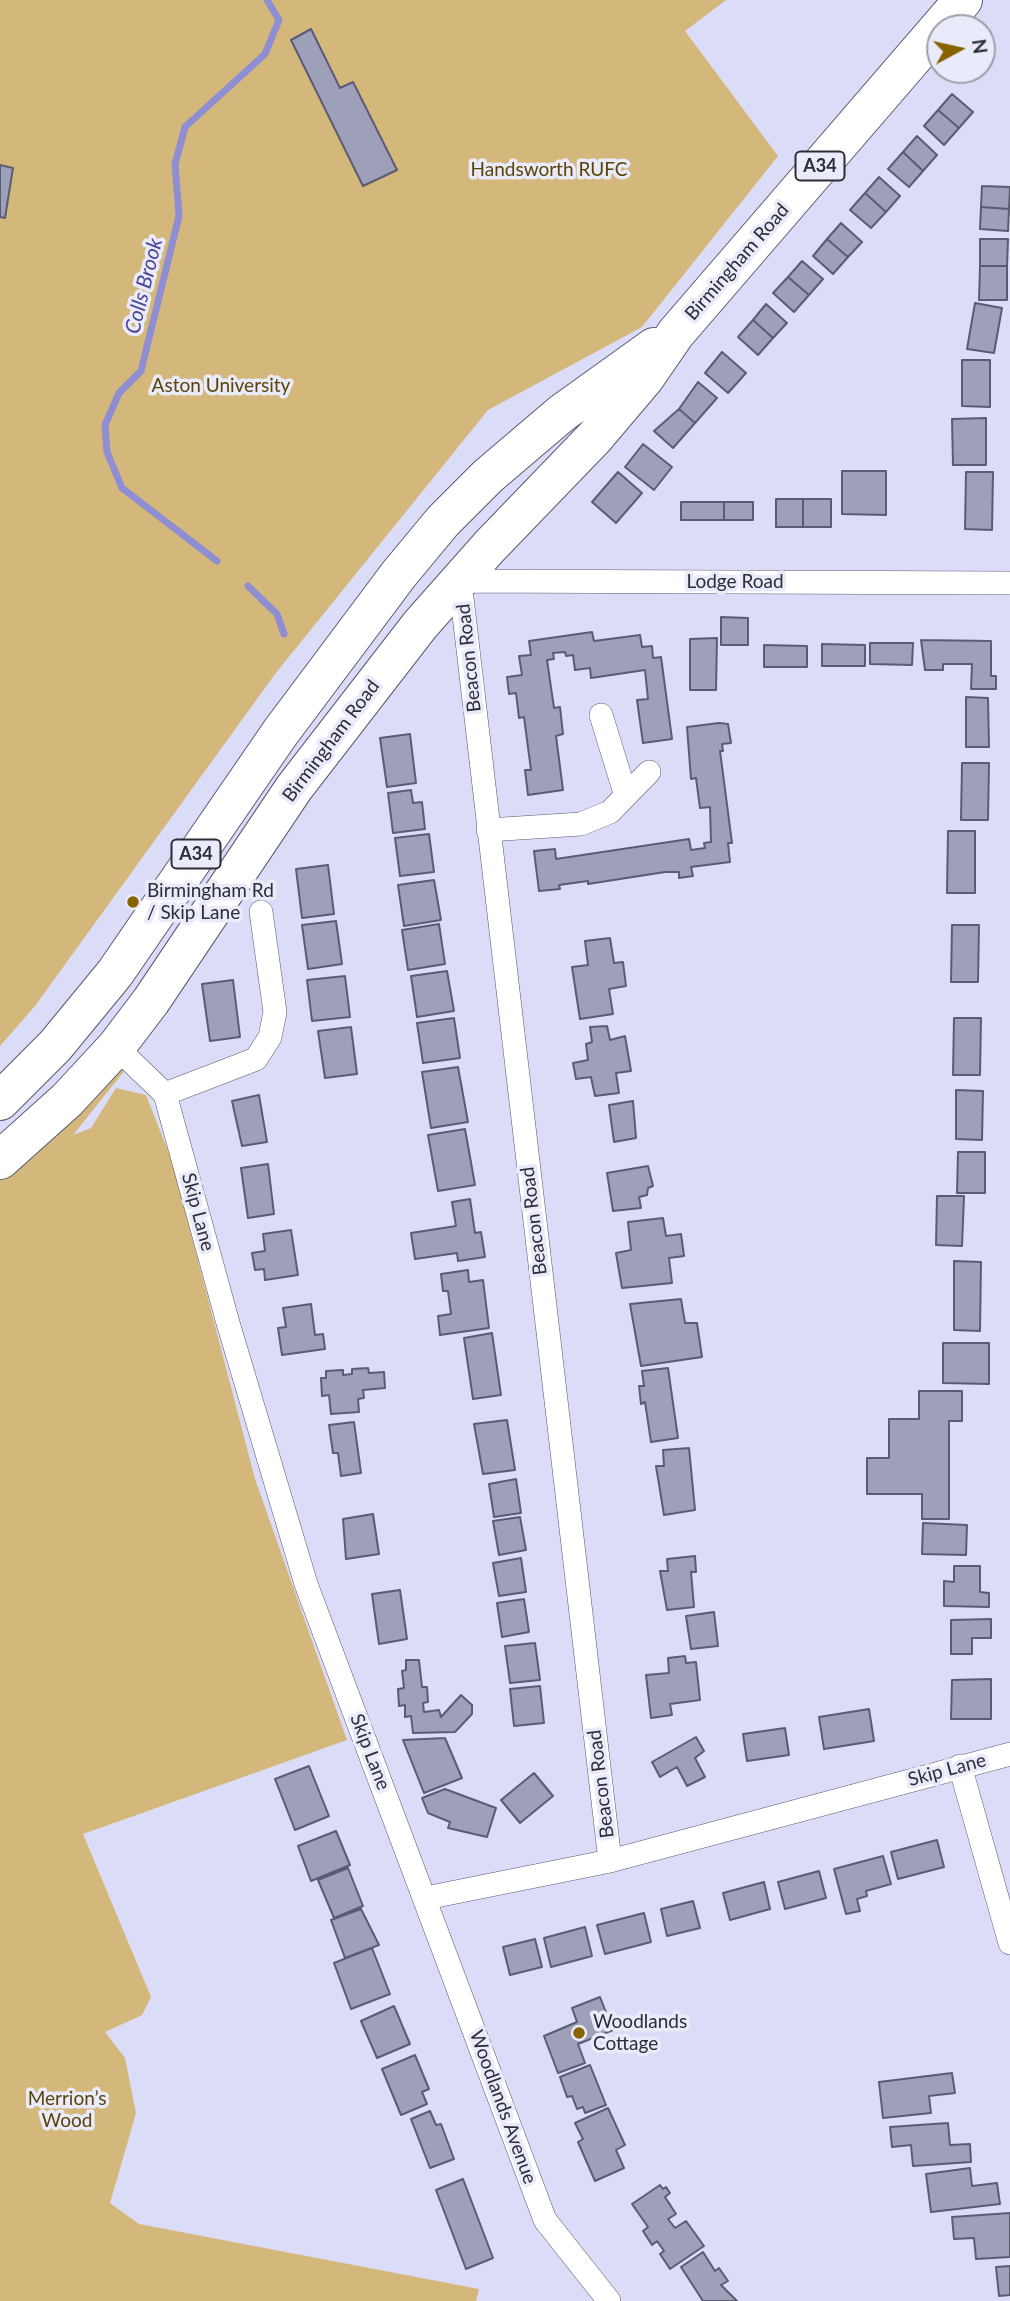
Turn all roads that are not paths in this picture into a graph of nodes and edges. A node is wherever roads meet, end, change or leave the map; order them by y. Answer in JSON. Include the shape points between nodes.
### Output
{"nodes":[{"id":1,"x":963,"y":0,"type":"edge"},
{"id":2,"x":676,"y":333,"type":"junction"},
{"id":3,"x":451,"y":514,"type":"junction"},
{"id":4,"x":495,"y":541,"type":"junction"},
{"id":5,"x":460,"y":581,"type":"junction"},
{"id":6,"x":1010,"y":583,"type":"edge"},
{"id":7,"x":381,"y":598,"type":"junction"},
{"id":8,"x":420,"y":625,"type":"junction"},
{"id":9,"x":602,"y":714,"type":"dead end"},
{"id":10,"x":649,"y":772,"type":"dead end"},
{"id":11,"x":625,"y":793,"type":"junction"},
{"id":12,"x":488,"y":830,"type":"junction"},
{"id":13,"x":261,"y":912,"type":"dead end"},
{"id":14,"x":116,"y":1046,"type":"junction"},
{"id":15,"x":165,"y":1094,"type":"junction"},
{"id":16,"x":0,"y":1101,"type":"edge"},
{"id":17,"x":0,"y":1160,"type":"edge"},
{"id":18,"x":1010,"y":1754,"type":"edge"},
{"id":19,"x":960,"y":1766,"type":"junction"},
{"id":20,"x":610,"y":1861,"type":"junction"},
{"id":21,"x":426,"y":1898,"type":"junction"},
{"id":22,"x":1010,"y":1942,"type":"edge"},
{"id":23,"x":609,"y":2301,"type":"edge"}],
"edges":[{"from":1,"to":2,"type":"highway","name":"Birmingham Road","number":"A34"},
{"from":2,"to":3,"type":"highway","name":"Birmingham Road","number":"A34","via":[[562,413]]},
{"from":2,"to":4,"type":"highway","name":"Birmingham Road","number":"A34","via":[[595,437]]},
{"from":3,"to":4,"type":"highway"},
{"from":3,"to":7,"type":"highway","name":"Birmingham Road","number":"A34"},
{"from":4,"to":5,"type":"highway","name":"Birmingham Road","number":"A34"},
{"from":5,"to":6,"type":"street","name":"Lodge Road"},
{"from":5,"to":8,"type":"highway","name":"Birmingham Road","number":"A34"},
{"from":5,"to":12,"type":"street","name":"Beacon Road"},
{"from":7,"to":8,"type":"highway"},
{"from":7,"to":16,"type":"highway","name":"Birmingham Road","number":"A34","via":[[280,733],[115,973],[55,1046]]},
{"from":8,"to":14,"type":"highway","name":"Birmingham Road","number":"A34","via":[[294,788]]},
{"from":9,"to":11,"type":"street"},
{"from":10,"to":11,"type":"street"},
{"from":11,"to":12,"type":"street","via":[[610,812],[581,824]]},
{"from":12,"to":20,"type":"street","name":"Beacon Road"},
{"from":13,"to":15,"type":"street","via":[[275,1012],[270,1037],[256,1059]]},
{"from":14,"to":15,"type":"street"},
{"from":14,"to":17,"type":"highway","name":"Birmingham Road","number":"A34","via":[[67,1100]]},
{"from":15,"to":21,"type":"street","name":"Skip Lane","via":[[306,1584]]},
{"from":18,"to":19,"type":"street","name":"Skip Lane"},
{"from":19,"to":20,"type":"street","name":"Skip Lane"},
{"from":19,"to":22,"type":"street"},
{"from":20,"to":21,"type":"street","name":"Skip Lane"},
{"from":21,"to":23,"type":"street","name":"Woodlands Avenue","via":[[545,2220]]}]}
